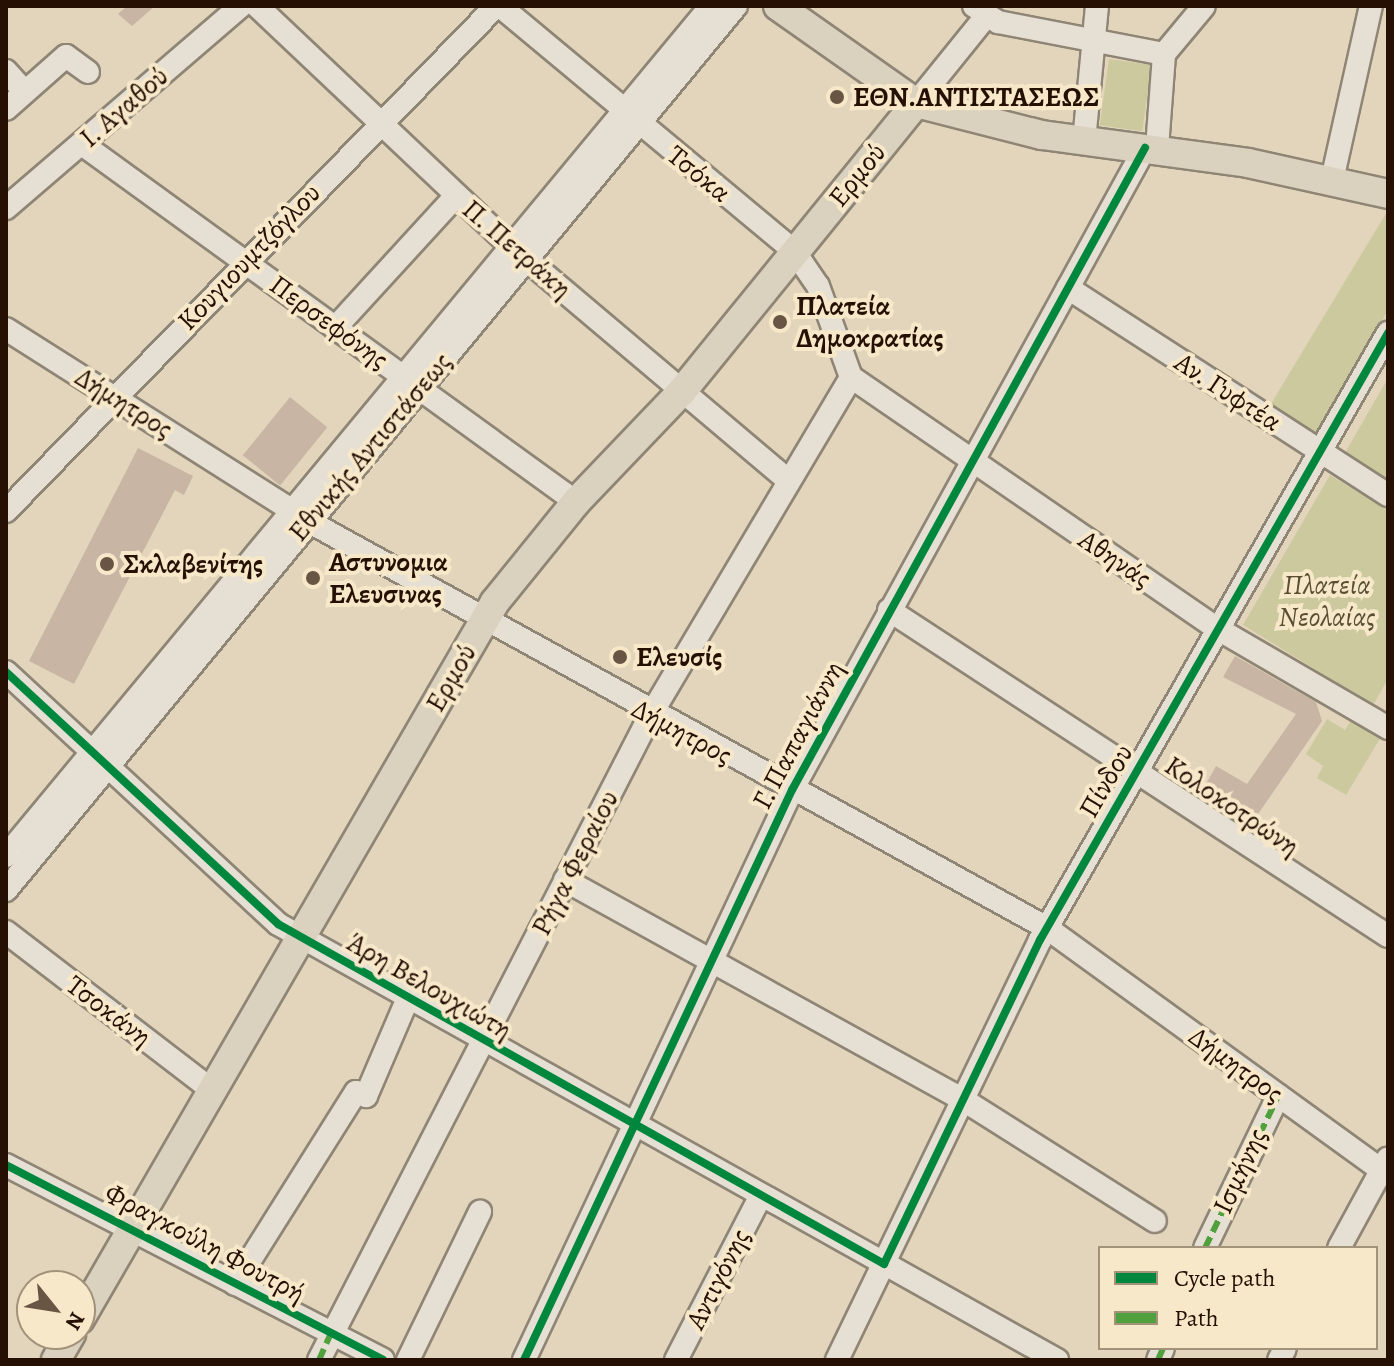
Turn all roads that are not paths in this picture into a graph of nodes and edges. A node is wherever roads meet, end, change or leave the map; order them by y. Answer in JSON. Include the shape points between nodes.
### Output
{"nodes":[{"id":1,"x":241,"y":6,"type":"edge"},
{"id":2,"x":257,"y":6,"type":"edge"},
{"id":3,"x":498,"y":6,"type":"edge"},
{"id":4,"x":711,"y":6,"type":"edge"},
{"id":5,"x":736,"y":6,"type":"edge"},
{"id":6,"x":778,"y":6,"type":"edge"},
{"id":7,"x":1097,"y":6,"type":"edge"},
{"id":8,"x":1204,"y":6,"type":"edge"},
{"id":9,"x":1371,"y":6,"type":"edge"},
{"id":10,"x":980,"y":10,"type":"edge"},
{"id":11,"x":1096,"y":42,"type":"junction"},
{"id":12,"x":1164,"y":54,"type":"junction"},
{"id":13,"x":6,"y":71,"type":"edge"},
{"id":14,"x":88,"y":72,"type":"dead end"},
{"id":15,"x":25,"y":92,"type":"junction"},
{"id":16,"x":916,"y":103,"type":"junction"},
{"id":17,"x":6,"y":109,"type":"edge"},
{"id":18,"x":630,"y":116,"type":"junction"},
{"id":19,"x":380,"y":123,"type":"junction"},
{"id":20,"x":1084,"y":141,"type":"junction"},
{"id":21,"x":82,"y":144,"type":"junction"},
{"id":22,"x":1151,"y":148,"type":"junction"},
{"id":23,"x":1332,"y":180,"type":"junction"},
{"id":24,"x":1388,"y":194,"type":"edge"},
{"id":25,"x":457,"y":195,"type":"junction"},
{"id":26,"x":6,"y":208,"type":"edge"},
{"id":27,"x":794,"y":251,"type":"junction"},
{"id":28,"x":519,"y":253,"type":"junction"},
{"id":29,"x":245,"y":262,"type":"junction"},
{"id":30,"x":1068,"y":288,"type":"junction"},
{"id":31,"x":335,"y":328,"type":"junction"},
{"id":32,"x":6,"y":329,"type":"edge"},
{"id":33,"x":1388,"y":333,"type":"edge"},
{"id":34,"x":851,"y":377,"type":"junction"},
{"id":35,"x":412,"y":381,"type":"junction"},
{"id":36,"x":683,"y":390,"type":"junction"},
{"id":37,"x":113,"y":396,"type":"junction"},
{"id":38,"x":1321,"y":453,"type":"junction"},
{"id":39,"x":973,"y":463,"type":"junction"},
{"id":40,"x":787,"y":479,"type":"junction"},
{"id":41,"x":1388,"y":495,"type":"edge"},
{"id":42,"x":576,"y":502,"type":"junction"},
{"id":43,"x":6,"y":511,"type":"edge"},
{"id":44,"x":299,"y":515,"type":"junction"},
{"id":45,"x":889,"y":610,"type":"junction"},
{"id":46,"x":484,"y":621,"type":"junction"},
{"id":47,"x":1218,"y":629,"type":"junction"},
{"id":48,"x":6,"y":672,"type":"edge"},
{"id":49,"x":650,"y":716,"type":"junction"},
{"id":50,"x":1388,"y":728,"type":"edge"},
{"id":51,"x":92,"y":751,"type":"junction"},
{"id":52,"x":110,"y":767,"type":"junction"},
{"id":53,"x":1138,"y":770,"type":"junction"},
{"id":54,"x":792,"y":790,"type":"junction"},
{"id":55,"x":6,"y":856,"type":"edge"},
{"id":56,"x":565,"y":880,"type":"junction"},
{"id":57,"x":6,"y":890,"type":"edge"},
{"id":58,"x":1047,"y":928,"type":"junction"},
{"id":59,"x":6,"y":932,"type":"edge"},
{"id":60,"x":1388,"y":936,"type":"edge"},
{"id":61,"x":301,"y":938,"type":"junction"},
{"id":62,"x":713,"y":957,"type":"junction"},
{"id":63,"x":408,"y":998,"type":"junction"},
{"id":64,"x":485,"y":1042,"type":"junction"},
{"id":65,"x":212,"y":1090,"type":"junction"},
{"id":66,"x":1278,"y":1096,"type":"junction"},
{"id":67,"x":962,"y":1099,"type":"junction"},
{"id":68,"x":633,"y":1125,"type":"junction"},
{"id":69,"x":6,"y":1165,"type":"edge"},
{"id":70,"x":1386,"y":1168,"type":"edge"},
{"id":71,"x":760,"y":1197,"type":"junction"},
{"id":72,"x":480,"y":1212,"type":"dead end"},
{"id":73,"x":1155,"y":1221,"type":"dead end"},
{"id":74,"x":132,"y":1229,"type":"junction"},
{"id":75,"x":1206,"y":1246,"type":"edge"},
{"id":76,"x":1340,"y":1246,"type":"edge"},
{"id":77,"x":884,"y":1264,"type":"junction"},
{"id":78,"x":235,"y":1284,"type":"junction"},
{"id":79,"x":96,"y":1291,"type":"edge"},
{"id":80,"x":331,"y":1333,"type":"junction"},
{"id":81,"x":1022,"y":1352,"type":"edge"},
{"id":82,"x":319,"y":1360,"type":"edge"},
{"id":83,"x":383,"y":1360,"type":"edge"},
{"id":84,"x":408,"y":1360,"type":"edge"},
{"id":85,"x":524,"y":1360,"type":"edge"},
{"id":86,"x":676,"y":1360,"type":"edge"},
{"id":87,"x":837,"y":1360,"type":"edge"},
{"id":88,"x":1057,"y":1360,"type":"edge"}],
"edges":[{"from":1,"to":21,"type":"street","name":"Ι. Αγαθού"},
{"from":2,"to":19,"type":"street","name":"Π. Πετράκη"},
{"from":3,"to":18,"type":"street","name":"Τσόκα"},
{"from":3,"to":19,"type":"street","name":"Κουγιουμτζόγλου"},
{"from":4,"to":18,"type":"street","name":"Εθνικής Αντιστάσεως"},
{"from":5,"to":18,"type":"street","name":"Εθνικής Αντιστάσεως"},
{"from":6,"to":16,"type":"main road"},
{"from":7,"to":11,"type":"street"},
{"from":8,"to":12,"type":"street"},
{"from":9,"to":23,"type":"street"},
{"from":10,"to":11,"type":"street"},
{"from":10,"to":16,"type":"street"},
{"from":11,"to":12,"type":"street"},
{"from":11,"to":20,"type":"street"},
{"from":12,"to":22,"type":"street"},
{"from":13,"to":15,"type":"street"},
{"from":14,"to":15,"type":"street","via":[[66,56]]},
{"from":15,"to":17,"type":"street"},
{"from":16,"to":20,"type":"main road"},
{"from":16,"to":27,"type":"main road","name":"Ερμού"},
{"from":18,"to":27,"type":"street","name":"Τσόκα"},
{"from":18,"to":28,"type":"street","name":"Εθνικής Αντιστάσεως"},
{"from":19,"to":25,"type":"street","name":"Π. Πετράκη"},
{"from":19,"to":29,"type":"street","name":"Κουγιουμτζόγλου"},
{"from":20,"to":22,"type":"main road"},
{"from":21,"to":26,"type":"street","name":"Ι. Αγαθού"},
{"from":21,"to":29,"type":"street","name":"Περσεφόνης"},
{"from":22,"to":23,"type":"main road"},
{"from":22,"to":30,"type":"street","name":"Γ. Παπαγιάννη"},
{"from":23,"to":24,"type":"main road"},
{"from":25,"to":28,"type":"street","name":"Π. Πετράκη"},
{"from":25,"to":31,"type":"street"},
{"from":27,"to":34,"type":"street","name":"Τσόκα","via":[[818,286]]},
{"from":27,"to":36,"type":"main road","name":"Ερμού"},
{"from":28,"to":35,"type":"street","name":"Εθνικής Αντιστάσεως"},
{"from":28,"to":36,"type":"street","name":"Π. Πετράκη"},
{"from":29,"to":31,"type":"street","name":"Περσεφόνης"},
{"from":29,"to":37,"type":"street","name":"Κουγιουμτζόγλου"},
{"from":30,"to":38,"type":"street","name":"Αν. Γυφτέα"},
{"from":30,"to":39,"type":"street","name":"Γ. Παπαγιάννη"},
{"from":31,"to":35,"type":"street","name":"Περσεφόνης"},
{"from":32,"to":37,"type":"street","name":"Δήμητρος"},
{"from":33,"to":38,"type":"street","name":"Πίνδου"},
{"from":34,"to":39,"type":"street","name":"Αθηνάς"},
{"from":34,"to":40,"type":"street","name":"Ρήγα Φεραίου"},
{"from":35,"to":42,"type":"street","name":"Περσεφόνης"},
{"from":35,"to":44,"type":"street","name":"Εθνικής Αντιστάσεως"},
{"from":36,"to":40,"type":"street","name":"Π. Πετράκη"},
{"from":36,"to":42,"type":"main road","name":"Ερμού"},
{"from":37,"to":43,"type":"street","name":"Κουγιουμτζόγλου"},
{"from":37,"to":44,"type":"street","name":"Δήμητρος"},
{"from":38,"to":41,"type":"street","name":"Αν. Γυφτέα"},
{"from":38,"to":47,"type":"street","name":"Πίνδου"},
{"from":39,"to":45,"type":"street","name":"Γ. Παπαγιάννη"},
{"from":39,"to":47,"type":"street","name":"Αθηνάς"},
{"from":40,"to":49,"type":"street","name":"Ρήγα Φεραίου"},
{"from":42,"to":46,"type":"main road","name":"Ερμού"},
{"from":44,"to":46,"type":"street","name":"Δήμητρος"},
{"from":44,"to":51,"type":"street","name":"Εθνικής Αντιστάσεως"},
{"from":44,"to":52,"type":"street","name":"Εθνικής Αντιστάσεως"},
{"from":45,"to":53,"type":"street","name":"Κολοκοτρώνη"},
{"from":45,"to":54,"type":"street","name":"Γ. Παπαγιάννη"},
{"from":46,"to":49,"type":"street","name":"Δήμητρος"},
{"from":46,"to":61,"type":"main road","name":"Ερμού"},
{"from":47,"to":50,"type":"street","name":"Αθηνάς"},
{"from":47,"to":53,"type":"street","name":"Πίνδου"},
{"from":48,"to":51,"type":"street","name":"Άρη Βελουχιώτη"},
{"from":49,"to":54,"type":"street","name":"Δήμητρος"},
{"from":49,"to":56,"type":"street","name":"Ρήγα Φεραίου"},
{"from":51,"to":52,"type":"street","name":"Άρη Βελουχιώτη"},
{"from":51,"to":55,"type":"street","name":"Εθνικής Αντιστάσεως"},
{"from":52,"to":57,"type":"street","name":"Εθνικής Αντιστάσεως"},
{"from":52,"to":61,"type":"street","name":"Άρη Βελουχιώτη"},
{"from":53,"to":58,"type":"street","name":"Πίνδου"},
{"from":53,"to":60,"type":"street","name":"Κολοκοτρώνη"},
{"from":54,"to":58,"type":"street","name":"Δήμητρος"},
{"from":54,"to":62,"type":"street","name":"Γ. Παπαγιάννη"},
{"from":56,"to":62,"type":"street"},
{"from":56,"to":64,"type":"street","name":"Ρήγα Φεραίου"},
{"from":58,"to":66,"type":"street","name":"Δήμητρος"},
{"from":58,"to":67,"type":"street","name":"Πίνδου"},
{"from":59,"to":65,"type":"street","name":"Τσοκάνη"},
{"from":61,"to":63,"type":"street","name":"Άρη Βελουχιώτη"},
{"from":61,"to":65,"type":"main road","name":"Ερμού"},
{"from":62,"to":67,"type":"street"},
{"from":62,"to":68,"type":"street","name":"Γ. Παπαγιάννη"},
{"from":63,"to":64,"type":"street","name":"Άρη Βελουχιώτη"},
{"from":63,"to":78,"type":"street","via":[[366,1096],[356,1092]]},
{"from":64,"to":68,"type":"street","name":"Άρη Βελουχιώτη"},
{"from":64,"to":80,"type":"street","name":"Ρήγα Φεραίου"},
{"from":65,"to":74,"type":"main road","name":"Ερμού"},
{"from":66,"to":70,"type":"street","name":"Δήμητρος"},
{"from":66,"to":75,"type":"street","name":"Ισμήνης"},
{"from":67,"to":73,"type":"street"},
{"from":67,"to":77,"type":"street","name":"Πίνδου"},
{"from":68,"to":71,"type":"street","name":"Άρη Βελουχιώτη"},
{"from":68,"to":85,"type":"street","name":"Γ. Παπαγιάννη"},
{"from":69,"to":74,"type":"street","name":"Φραγκούλη Φουτρή"},
{"from":70,"to":76,"type":"street"},
{"from":71,"to":77,"type":"street","name":"Άρη Βελουχιώτη"},
{"from":71,"to":86,"type":"street","name":"Αντιγόνης"},
{"from":72,"to":84,"type":"street"},
{"from":74,"to":78,"type":"street","name":"Φραγκούλη Φουτρή"},
{"from":74,"to":79,"type":"main road","name":"Ερμού"},
{"from":77,"to":81,"type":"street","name":"Άρη Βελουχιώτη"},
{"from":77,"to":87,"type":"street","name":"Πίνδου"},
{"from":78,"to":80,"type":"street","name":"Φραγκούλη Φουτρή"},
{"from":80,"to":82,"type":"street","name":"Ρήγα Φεραίου"},
{"from":80,"to":83,"type":"street","name":"Φραγκούλη Φουτρή"},
{"from":81,"to":88,"type":"street","name":"Άρη Βελουχιώτη"}]}
